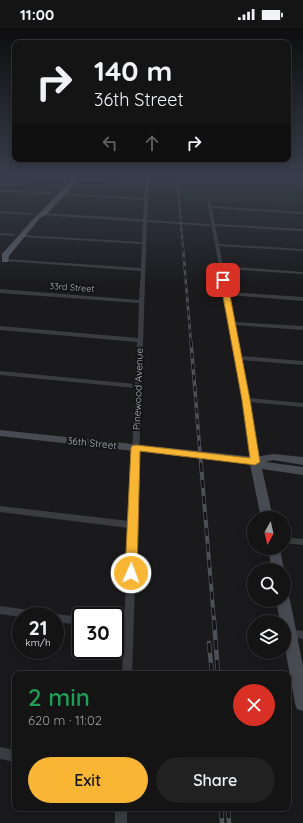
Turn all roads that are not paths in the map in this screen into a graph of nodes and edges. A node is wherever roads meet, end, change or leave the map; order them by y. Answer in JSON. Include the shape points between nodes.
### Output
{"nodes":[{"id":1,"x":18,"y":213,"type":"edge"},
{"id":2,"x":145,"y":213,"type":"edge"},
{"id":3,"x":211,"y":213,"type":"edge"},
{"id":4,"x":32,"y":214,"type":"dead end"},
{"id":5,"x":44,"y":214,"type":"joint"},
{"id":6,"x":145,"y":221,"type":"junction"},
{"id":7,"x":213,"y":225,"type":"junction"},
{"id":8,"x":303,"y":230,"type":"edge"},
{"id":9,"x":0,"y":234,"type":"edge"},
{"id":10,"x":13,"y":235,"type":"dead end"},
{"id":11,"x":26,"y":236,"type":"junction"},
{"id":12,"x":144,"y":243,"type":"junction"},
{"id":13,"x":217,"y":245,"type":"junction"},
{"id":14,"x":303,"y":250,"type":"edge"},
{"id":15,"x":2,"y":263,"type":"edge"},
{"id":16,"x":221,"y":267,"type":"junction"},
{"id":17,"x":143,"y":270,"type":"junction"},
{"id":18,"x":303,"y":273,"type":"edge"},
{"id":19,"x":0,"y":291,"type":"edge"},
{"id":20,"x":226,"y":293,"type":"junction"},
{"id":21,"x":303,"y":299,"type":"edge"},
{"id":22,"x":142,"y":302,"type":"junction"},
{"id":23,"x":231,"y":323,"type":"junction"},
{"id":24,"x":0,"y":328,"type":"edge"},
{"id":25,"x":303,"y":328,"type":"edge"},
{"id":26,"x":140,"y":340,"type":"junction"},
{"id":27,"x":238,"y":358,"type":"junction"},
{"id":28,"x":303,"y":363,"type":"edge"},
{"id":29,"x":0,"y":373,"type":"edge"},
{"id":30,"x":138,"y":386,"type":"junction"},
{"id":31,"x":246,"y":400,"type":"junction"},
{"id":32,"x":303,"y":405,"type":"edge"},
{"id":33,"x":0,"y":433,"type":"edge"},
{"id":34,"x":136,"y":448,"type":"junction"},
{"id":35,"x":303,"y":461,"type":"edge"},
{"id":36,"x":255,"y":462,"type":"junction"},
{"id":37,"x":303,"y":471,"type":"edge"},
{"id":38,"x":0,"y":509,"type":"edge"},
{"id":39,"x":266,"y":511,"type":"edge"},
{"id":40,"x":133,"y":525,"type":"junction"},
{"id":41,"x":291,"y":541,"type":"edge"},
{"id":42,"x":303,"y":542,"type":"edge"},
{"id":43,"x":286,"y":607,"type":"edge"},
{"id":44,"x":0,"y":610,"type":"edge"},
{"id":45,"x":12,"y":612,"type":"edge"},
{"id":46,"x":124,"y":627,"type":"edge"},
{"id":47,"x":129,"y":628,"type":"junction"},
{"id":48,"x":296,"y":634,"type":"edge"},
{"id":49,"x":127,"y":671,"type":"edge"},
{"id":50,"x":303,"y":704,"type":"edge"},
{"id":51,"x":0,"y":753,"type":"edge"},
{"id":52,"x":12,"y":755,"type":"edge"},
{"id":53,"x":122,"y":811,"type":"edge"},
{"id":54,"x":121,"y":823,"type":"edge"}],
"edges":[{"from":1,"to":4,"type":"street"},
{"from":2,"to":6,"type":"street","name":"Pinewood Avenue"},
{"from":3,"to":7,"type":"street"},
{"from":5,"to":6,"type":"street"},
{"from":5,"to":11,"type":"main road","via":[[44,218]]},
{"from":6,"to":7,"type":"street"},
{"from":6,"to":12,"type":"street","name":"Pinewood Avenue"},
{"from":7,"to":8,"type":"street"},
{"from":7,"to":13,"type":"street"},
{"from":9,"to":10,"type":"street"},
{"from":11,"to":12,"type":"street"},
{"from":11,"to":15,"type":"main road","via":[[12,256]]},
{"from":12,"to":17,"type":"street","name":"Pinewood Avenue"},
{"from":13,"to":14,"type":"street"},
{"from":13,"to":16,"type":"street"},
{"from":15,"to":17,"type":"street"},
{"from":16,"to":18,"type":"street"},
{"from":16,"to":20,"type":"street"},
{"from":17,"to":22,"type":"street","name":"Pinewood Avenue"},
{"from":19,"to":22,"type":"street","name":"33rd Street"},
{"from":20,"to":21,"type":"street"},
{"from":20,"to":23,"type":"street"},
{"from":22,"to":26,"type":"street","name":"Pinewood Avenue"},
{"from":23,"to":25,"type":"street"},
{"from":23,"to":27,"type":"street"},
{"from":24,"to":26,"type":"street"},
{"from":26,"to":30,"type":"street","name":"Pinewood Avenue"},
{"from":27,"to":28,"type":"street"},
{"from":27,"to":31,"type":"street"},
{"from":29,"to":30,"type":"street"},
{"from":30,"to":34,"type":"street","name":"Pinewood Avenue"},
{"from":31,"to":32,"type":"street"},
{"from":31,"to":36,"type":"street"},
{"from":33,"to":34,"type":"street","name":"36th Street"},
{"from":34,"to":36,"type":"street","name":"36th Street"},
{"from":34,"to":40,"type":"street","name":"Pinewood Avenue"},
{"from":35,"to":36,"type":"street","name":"36th Street","via":[[273,458]]},
{"from":36,"to":37,"type":"street","name":"36th Street","via":[[267,467]]},
{"from":36,"to":39,"type":"street"},
{"from":38,"to":40,"type":"street"},
{"from":40,"to":47,"type":"street","name":"Pinewood Avenue"},
{"from":41,"to":42,"type":"street"},
{"from":43,"to":48,"type":"street"},
{"from":44,"to":45,"type":"street"},
{"from":46,"to":47,"type":"street"},
{"from":47,"to":49,"type":"street","name":"Pinewood Avenue"},
{"from":48,"to":50,"type":"street"},
{"from":51,"to":52,"type":"street"},
{"from":53,"to":54,"type":"street"}]}
